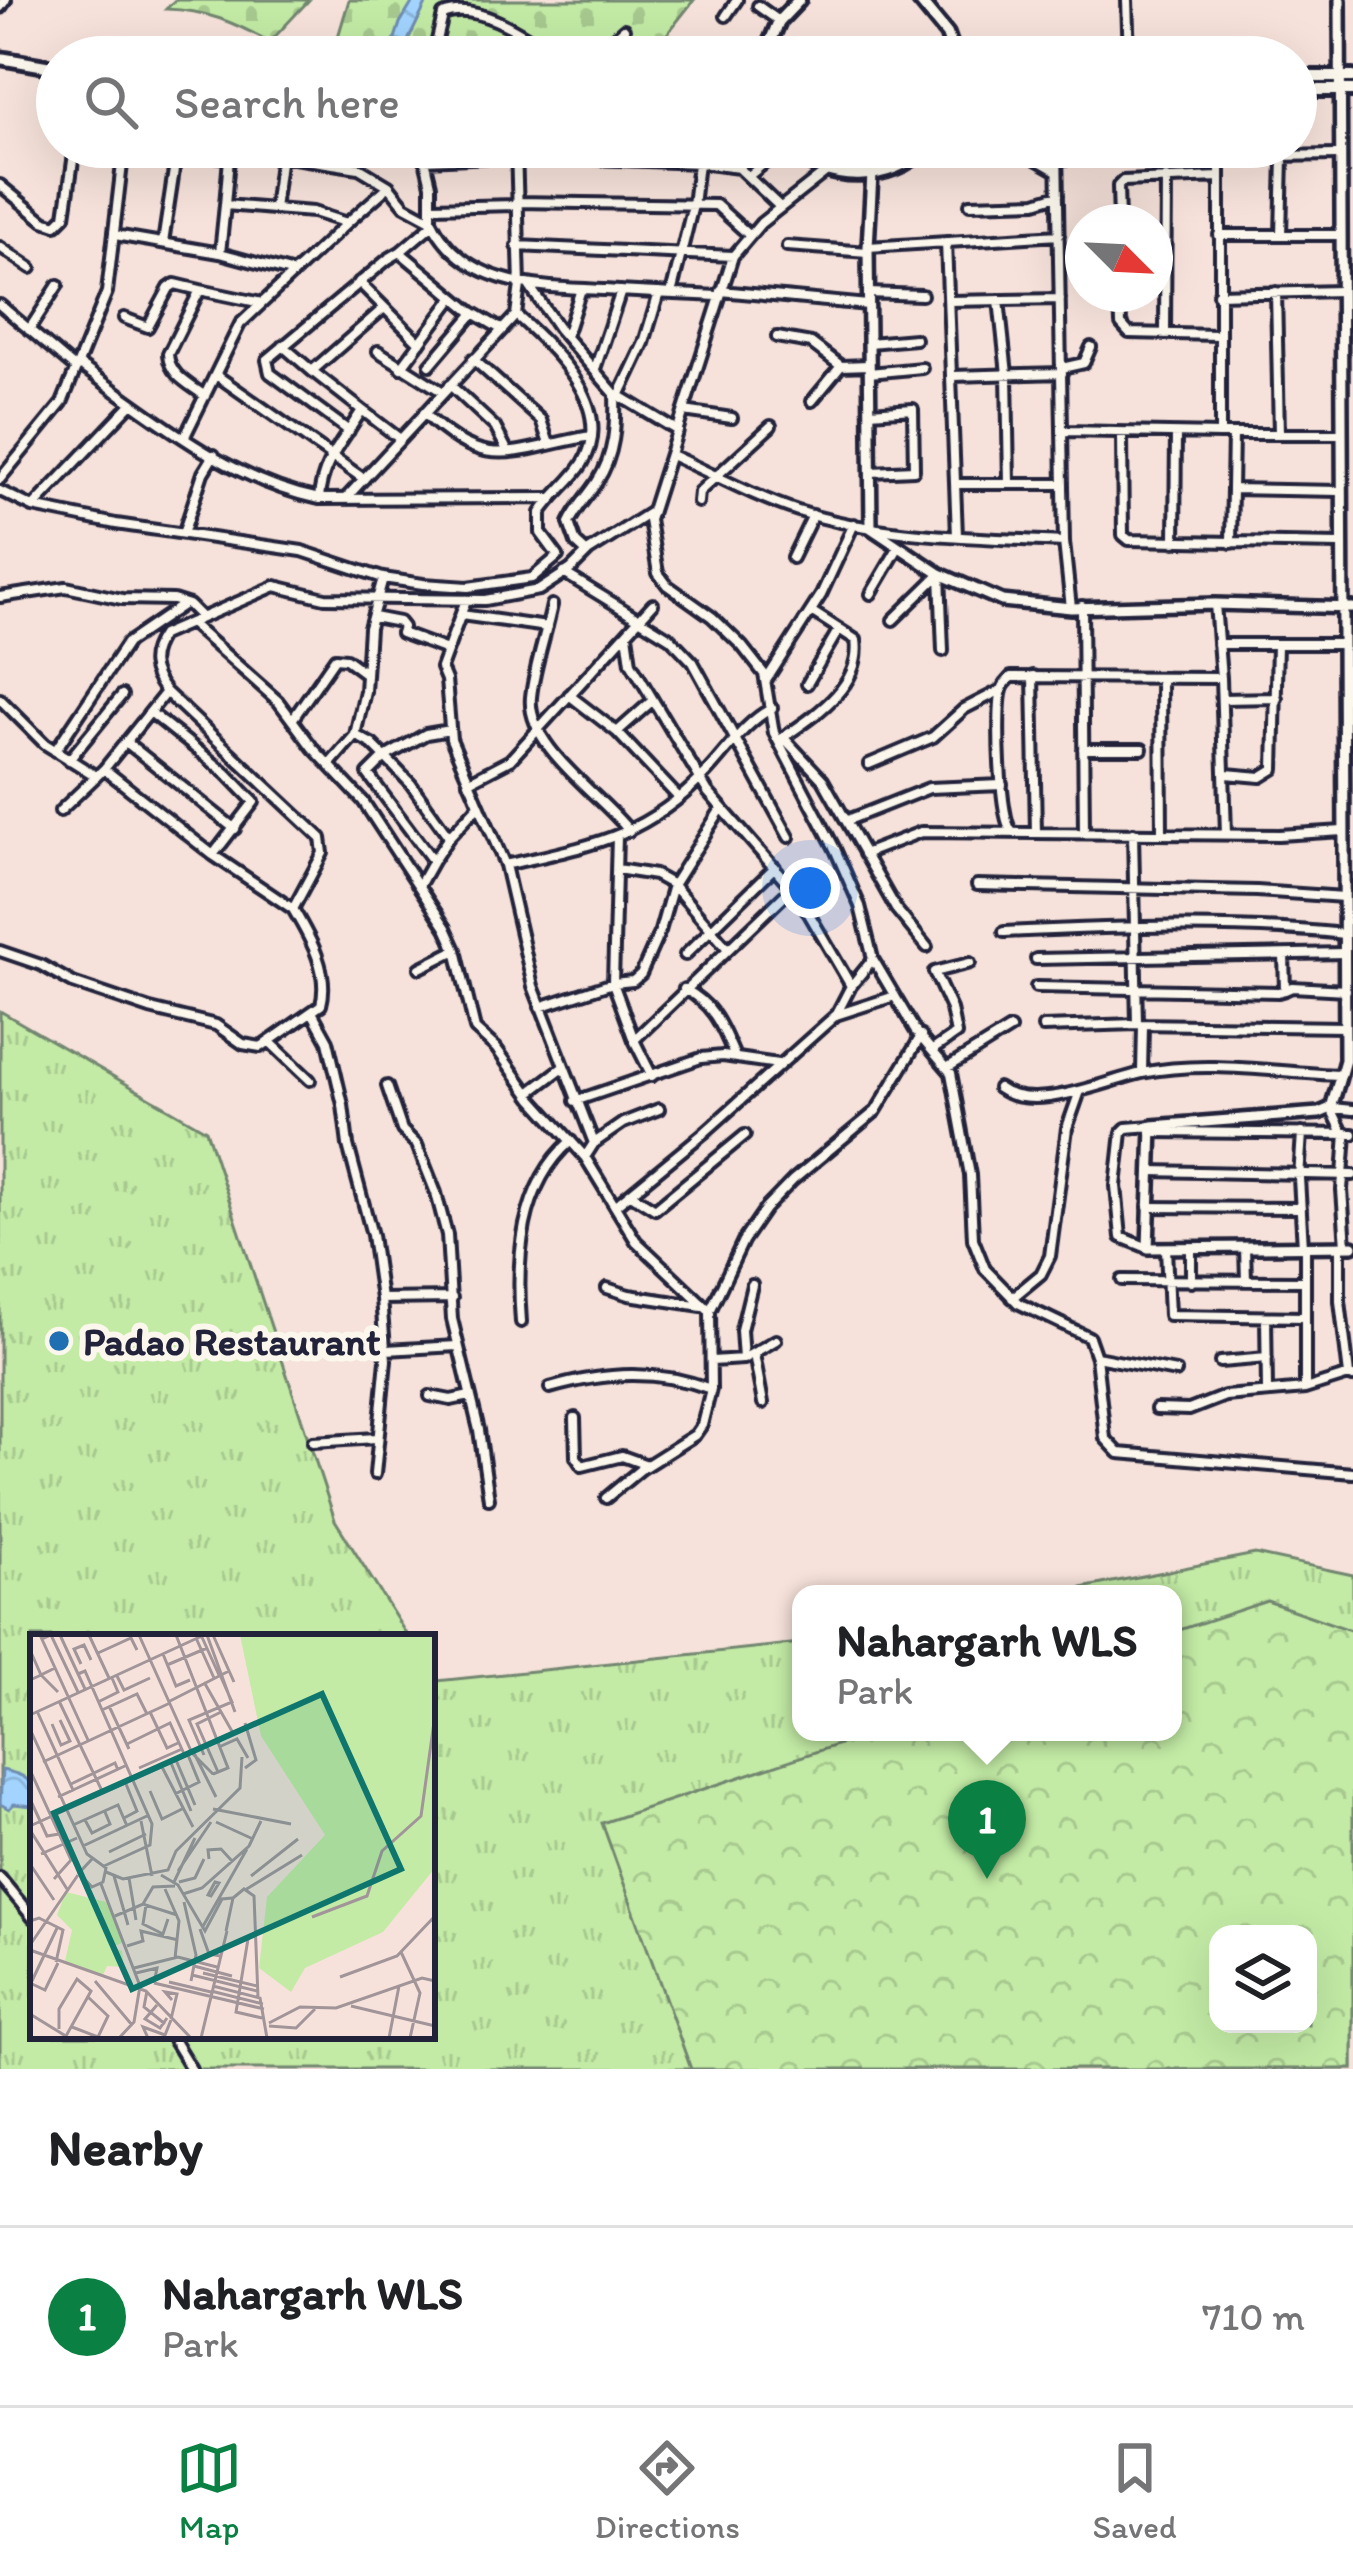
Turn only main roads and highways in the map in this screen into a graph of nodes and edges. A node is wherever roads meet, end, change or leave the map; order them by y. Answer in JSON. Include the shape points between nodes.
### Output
{"nodes":[{"id":1,"x":799,"y":0,"type":"edge"},
{"id":2,"x":919,"y":0,"type":"edge"},
{"id":3,"x":773,"y":36,"type":"edge"},
{"id":4,"x":948,"y":36,"type":"edge"},
{"id":5,"x":0,"y":58,"type":"edge"},
{"id":6,"x":36,"y":64,"type":"edge"},
{"id":7,"x":824,"y":168,"type":"edge"},
{"id":8,"x":893,"y":168,"type":"edge"}],
"edges":[{"from":1,"to":3,"type":"main road"},
{"from":2,"to":4,"type":"main road"},
{"from":5,"to":6,"type":"main road"},
{"from":7,"to":8,"type":"main road","via":[[856,176]]}]}
